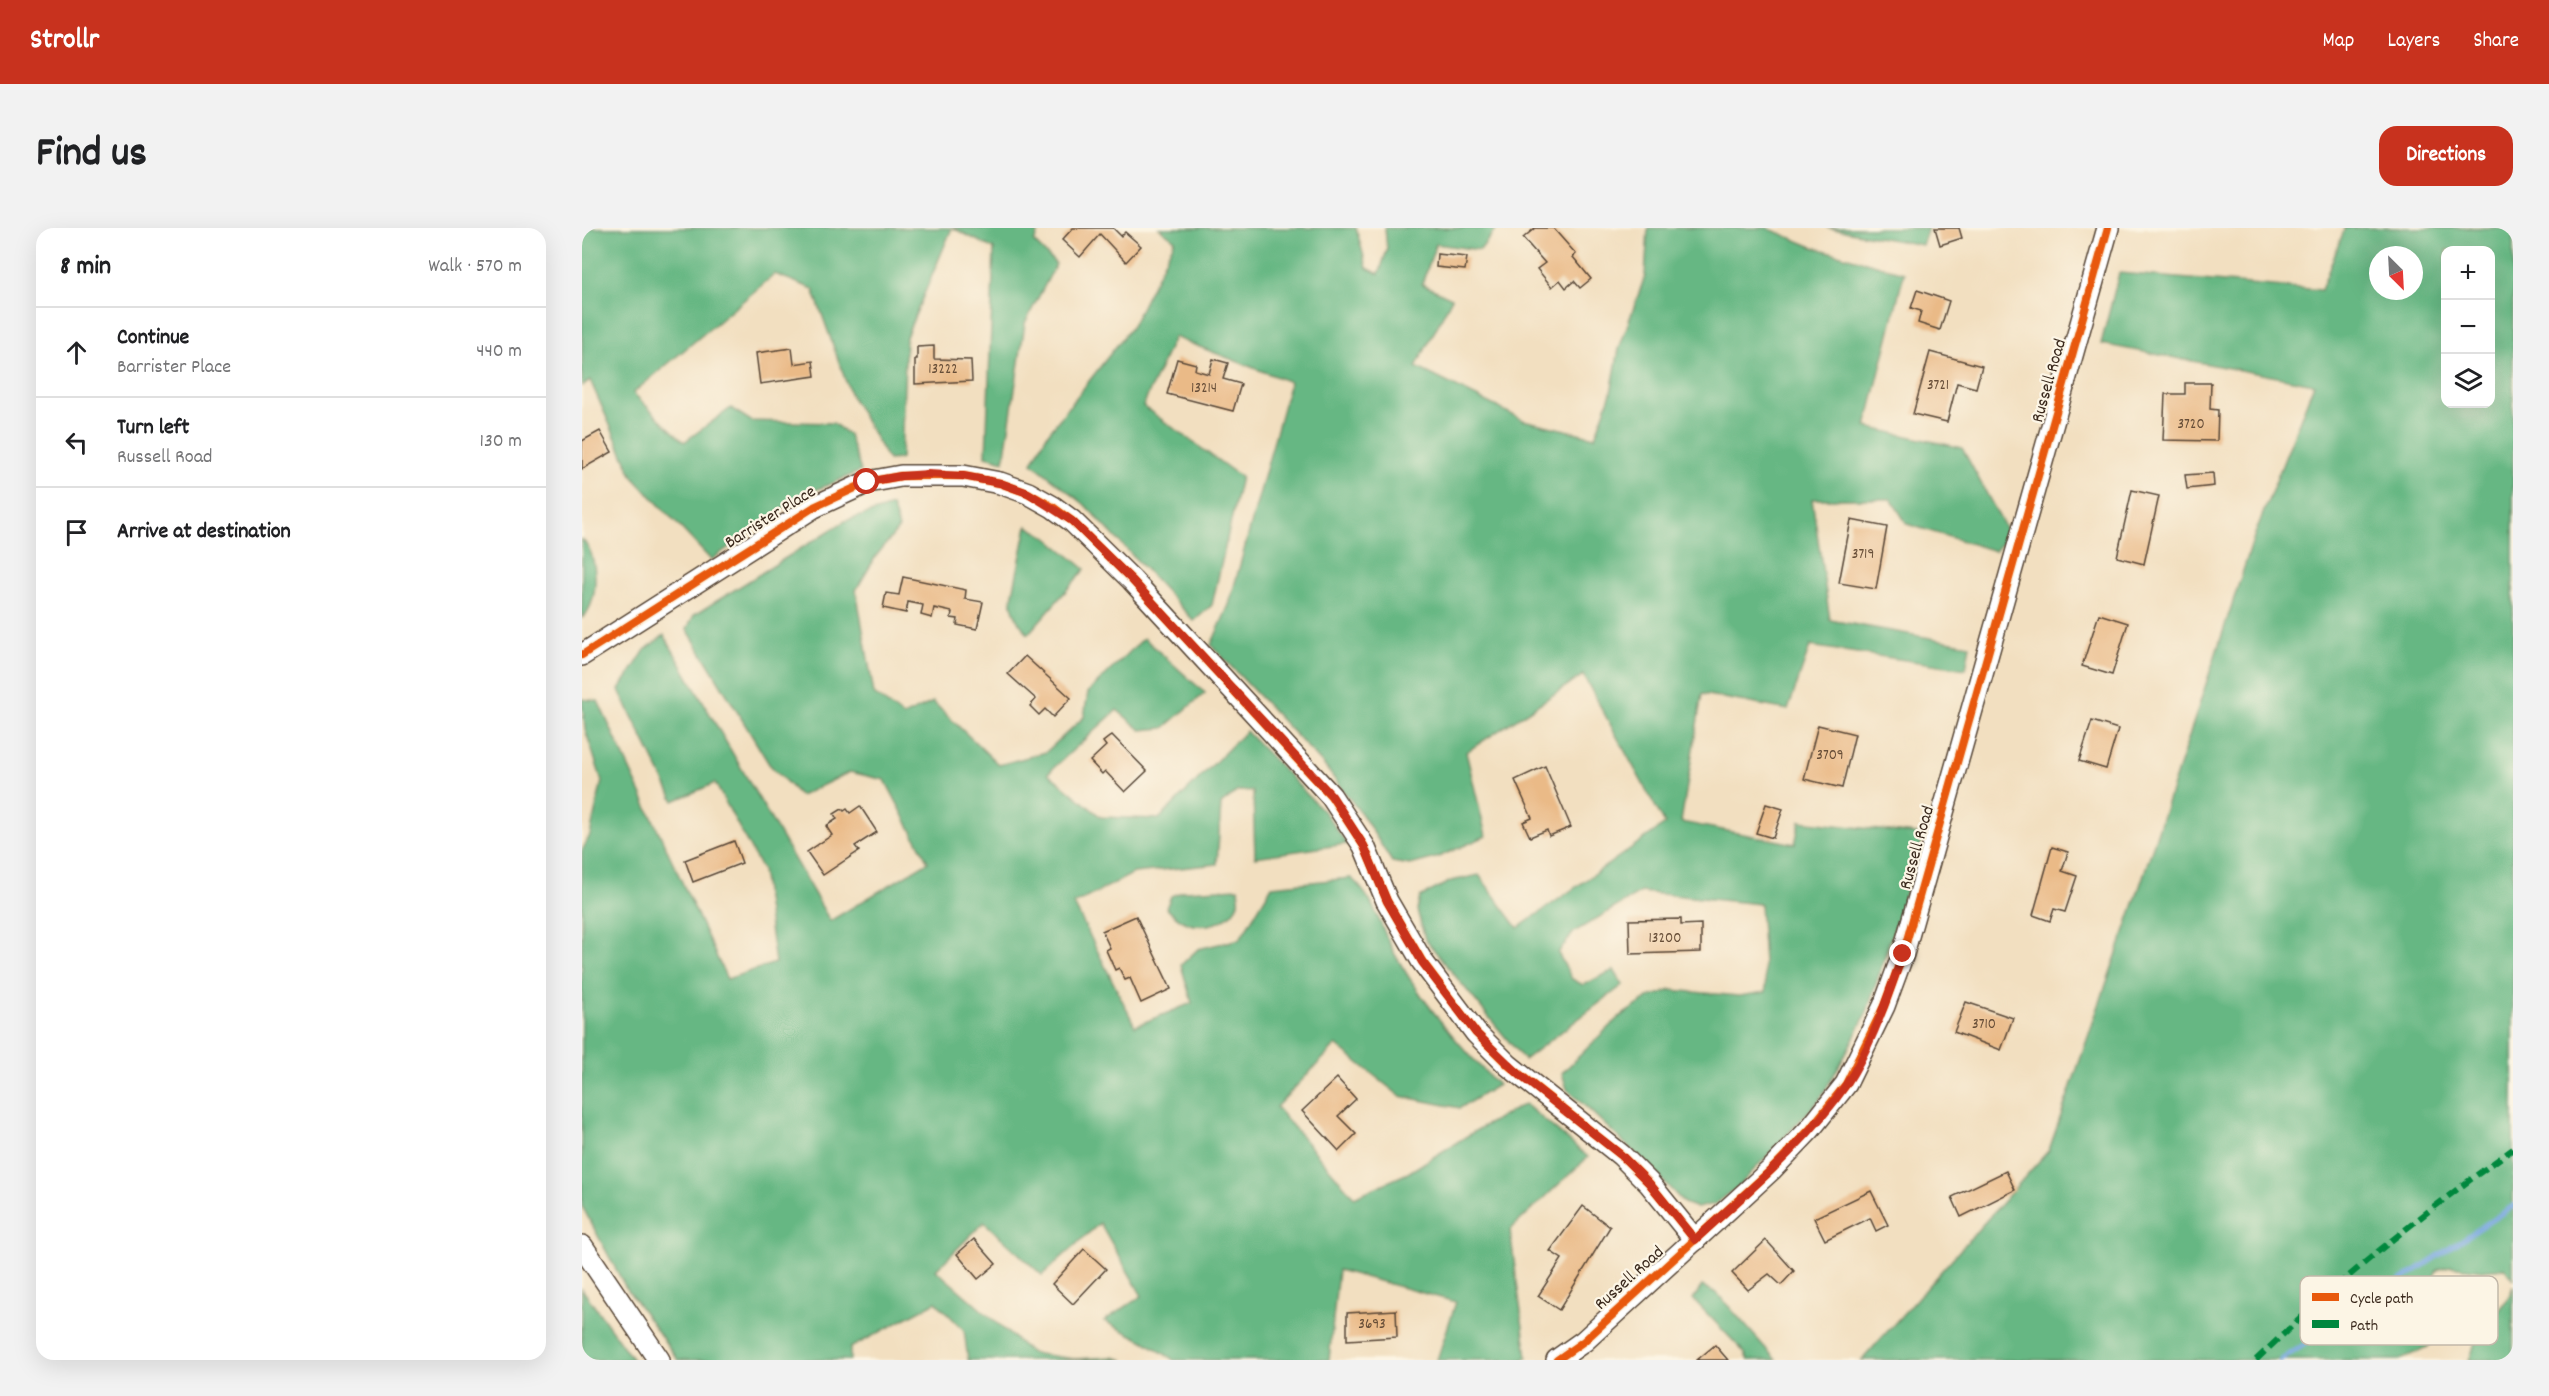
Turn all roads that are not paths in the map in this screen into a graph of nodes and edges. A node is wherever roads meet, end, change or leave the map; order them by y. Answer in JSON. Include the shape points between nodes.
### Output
{"nodes":[{"id":1,"x":2108,"y":228,"type":"edge"},
{"id":2,"x":582,"y":655,"type":"edge"},
{"id":3,"x":1695,"y":1240,"type":"junction"},
{"id":4,"x":582,"y":1246,"type":"edge"},
{"id":5,"x":659,"y":1360,"type":"edge"},
{"id":6,"x":1557,"y":1360,"type":"edge"}],
"edges":[{"from":1,"to":3,"type":"street","name":"Russell Road","via":[[1906,943],[1884,1005],[1846,1084],[1810,1129]]},
{"from":2,"to":3,"type":"street","name":"Barrister Place","via":[[814,507],[867,482],[901,476],[963,476],[1028,493],[1072,521],[1132,580],[1332,796],[1364,846],[1387,901],[1422,962],[1476,1033],[1522,1077],[1621,1155]]},
{"from":3,"to":6,"type":"street","name":"Russell Road","via":[[1584,1341]]},
{"from":4,"to":5,"type":"street"}]}
